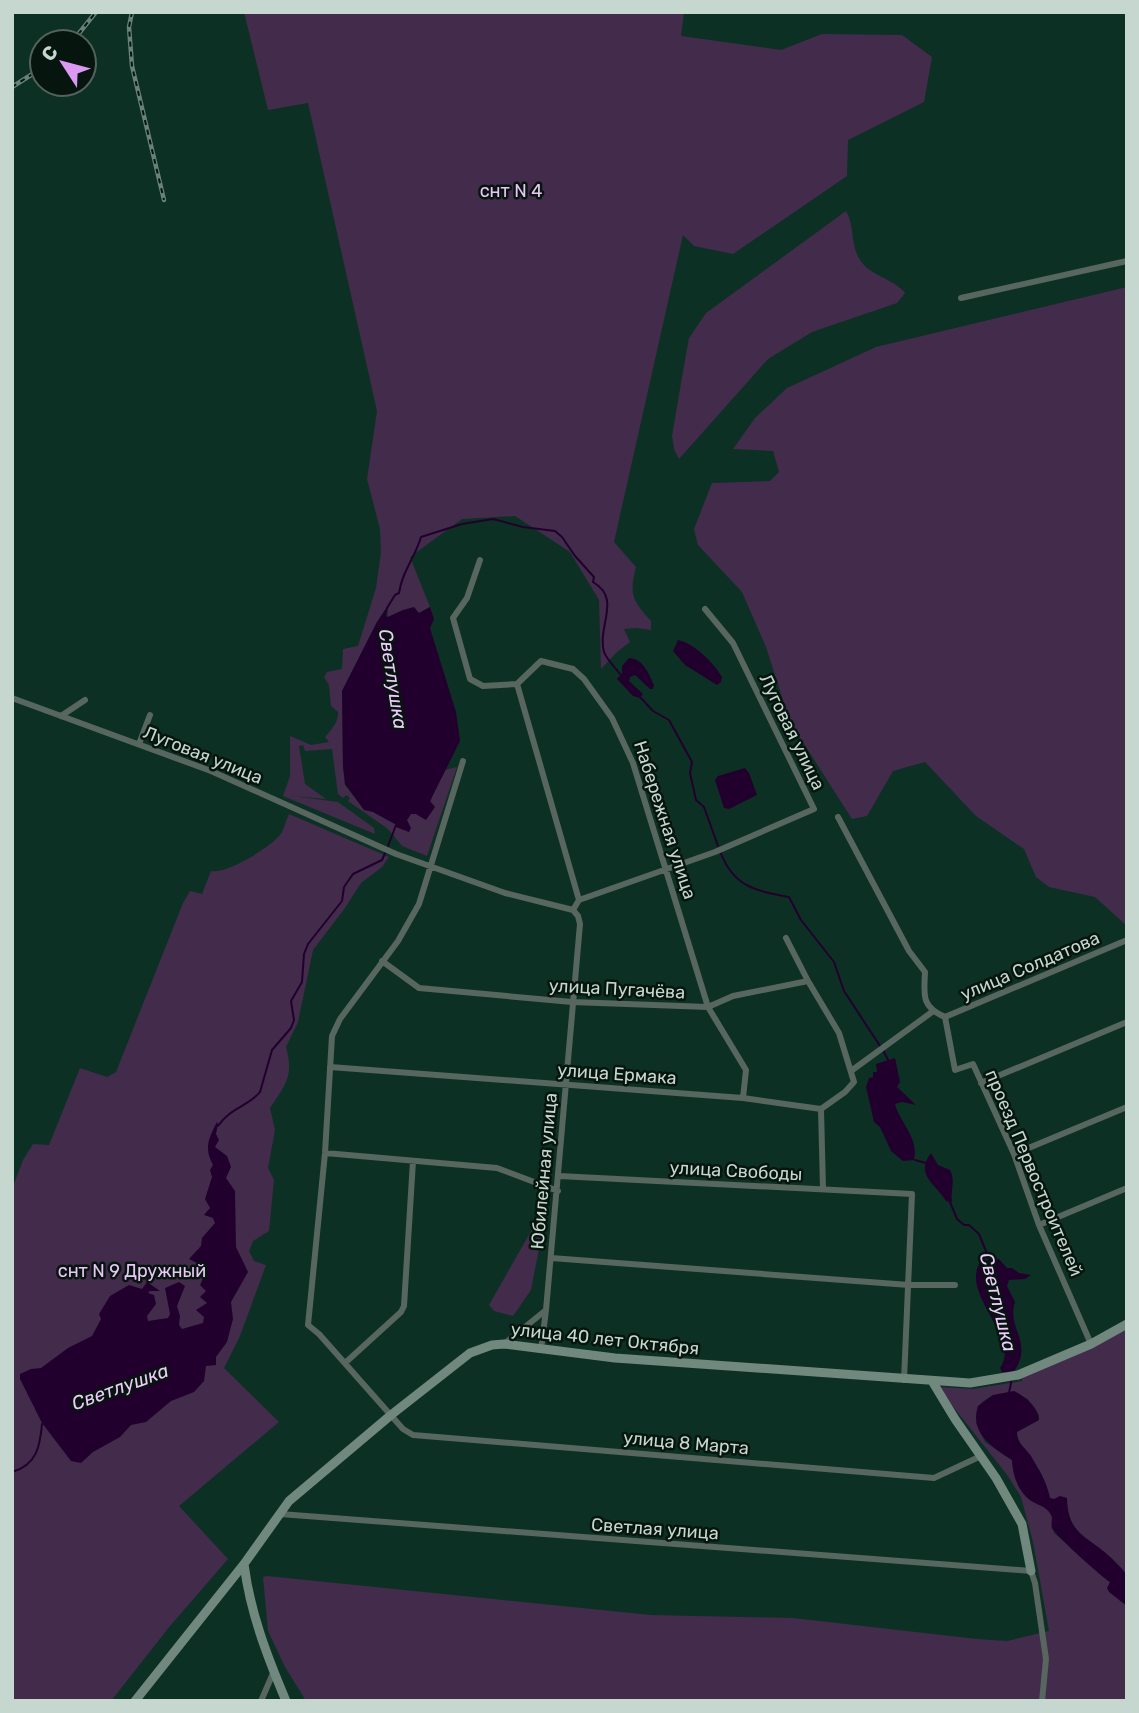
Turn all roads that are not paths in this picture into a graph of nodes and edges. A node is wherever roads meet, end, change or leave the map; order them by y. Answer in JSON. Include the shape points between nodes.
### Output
{"nodes":[{"id":1,"x":1127,"y":261,"type":"edge"},
{"id":2,"x":961,"y":298,"type":"dead end"},
{"id":3,"x":480,"y":560,"type":"dead end"},
{"id":4,"x":705,"y":609,"type":"dead end"},
{"id":5,"x":517,"y":684,"type":"junction"},
{"id":6,"x":12,"y":698,"type":"edge"},
{"id":7,"x":85,"y":700,"type":"dead end"},
{"id":8,"x":150,"y":715,"type":"dead end"},
{"id":9,"x":61,"y":716,"type":"junction"},
{"id":10,"x":139,"y":744,"type":"junction"},
{"id":11,"x":463,"y":761,"type":"dead end"},
{"id":12,"x":838,"y":817,"type":"dead end"},
{"id":13,"x":429,"y":866,"type":"junction"},
{"id":14,"x":666,"y":871,"type":"junction"},
{"id":15,"x":579,"y":900,"type":"junction"},
{"id":16,"x":573,"y":911,"type":"junction"},
{"id":17,"x":786,"y":938,"type":"dead end"},
{"id":18,"x":1127,"y":940,"type":"edge"},
{"id":19,"x":382,"y":961,"type":"junction"},
{"id":20,"x":808,"y":981,"type":"junction"},
{"id":21,"x":572,"y":1002,"type":"junction"},
{"id":22,"x":708,"y":1007,"type":"junction"},
{"id":23,"x":932,"y":1012,"type":"junction"},
{"id":24,"x":945,"y":1017,"type":"junction"},
{"id":25,"x":1127,"y":1022,"type":"edge"},
{"id":26,"x":330,"y":1067,"type":"junction"},
{"id":27,"x":851,"y":1071,"type":"junction"},
{"id":28,"x":981,"y":1083,"type":"junction"},
{"id":29,"x":566,"y":1084,"type":"junction"},
{"id":30,"x":743,"y":1098,"type":"junction"},
{"id":31,"x":1127,"y":1107,"type":"edge"},
{"id":32,"x":821,"y":1109,"type":"junction"},
{"id":33,"x":325,"y":1153,"type":"junction"},
{"id":34,"x":1014,"y":1154,"type":"junction"},
{"id":35,"x":413,"y":1161,"type":"junction"},
{"id":36,"x":559,"y":1175,"type":"junction"},
{"id":37,"x":1127,"y":1188,"type":"edge"},
{"id":38,"x":823,"y":1189,"type":"junction"},
{"id":39,"x":558,"y":1191,"type":"junction"},
{"id":40,"x":1039,"y":1225,"type":"junction"},
{"id":41,"x":551,"y":1258,"type":"junction"},
{"id":42,"x":909,"y":1285,"type":"junction"},
{"id":43,"x":955,"y":1285,"type":"dead end"},
{"id":44,"x":546,"y":1310,"type":"junction"},
{"id":45,"x":1127,"y":1324,"type":"edge"},
{"id":46,"x":504,"y":1344,"type":"junction"},
{"id":47,"x":1091,"y":1344,"type":"junction"},
{"id":48,"x":541,"y":1350,"type":"junction"},
{"id":49,"x":345,"y":1363,"type":"junction"},
{"id":50,"x":904,"y":1380,"type":"junction"},
{"id":51,"x":932,"y":1381,"type":"junction"},
{"id":52,"x":391,"y":1415,"type":"junction"},
{"id":53,"x":981,"y":1456,"type":"junction"},
{"id":54,"x":278,"y":1514,"type":"junction"},
{"id":55,"x":244,"y":1564,"type":"junction"},
{"id":56,"x":1031,"y":1571,"type":"junction"},
{"id":57,"x":274,"y":1671,"type":"junction"},
{"id":58,"x":135,"y":1701,"type":"edge"},
{"id":59,"x":261,"y":1701,"type":"edge"},
{"id":60,"x":286,"y":1701,"type":"edge"},
{"id":61,"x":1042,"y":1701,"type":"edge"}],
"edges":[{"from":1,"to":2,"type":"street"},
{"from":3,"to":5,"type":"street","via":[[467,598],[453,618],[470,678],[483,686]]},
{"from":4,"to":14,"type":"street","name":"Луговая улица","via":[[733,643],[814,809]]},
{"from":5,"to":14,"type":"street","name":"Набережная улица","via":[[541,661],[573,669],[584,679],[612,718],[633,763]]},
{"from":5,"to":15,"type":"street"},
{"from":6,"to":9,"type":"street","name":"Луговая улица"},
{"from":7,"to":9,"type":"street"},
{"from":8,"to":10,"type":"street"},
{"from":9,"to":10,"type":"street","name":"Луговая улица"},
{"from":10,"to":13,"type":"street","name":"Луговая улица"},
{"from":11,"to":13,"type":"street","name":"улица 8 Марта"},
{"from":12,"to":23,"type":"street","via":[[909,951],[925,972],[923,998]]},
{"from":13,"to":16,"type":"street"},
{"from":13,"to":19,"type":"street","name":"улица 8 Марта","via":[[419,904]]},
{"from":14,"to":15,"type":"street","name":"Луговая улица"},
{"from":14,"to":22,"type":"street","name":"Набережная улица"},
{"from":15,"to":16,"type":"street"},
{"from":16,"to":21,"type":"street","name":"Юбилейная улица","via":[[580,924]]},
{"from":17,"to":20,"type":"street"},
{"from":18,"to":24,"type":"street","name":"улица Солдатова"},
{"from":19,"to":21,"type":"street","name":"улица Пугачёва","via":[[419,988]]},
{"from":19,"to":26,"type":"street","name":"улица 8 Марта","via":[[340,1019],[332,1037]]},
{"from":20,"to":22,"type":"street","name":"улица Пугачёва","via":[[733,996]]},
{"from":20,"to":27,"type":"street","via":[[839,1033]]},
{"from":21,"to":22,"type":"street","name":"улица Пугачёва"},
{"from":21,"to":29,"type":"street","name":"Юбилейная улица"},
{"from":22,"to":30,"type":"street","name":"Набережная улица","via":[[743,1062]]},
{"from":23,"to":24,"type":"street"},
{"from":23,"to":27,"type":"street"},
{"from":24,"to":28,"type":"street","name":"проезд Первостроителей","via":[[954,1070],[973,1064]]},
{"from":25,"to":28,"type":"street"},
{"from":26,"to":29,"type":"street","name":"улица Ермака"},
{"from":26,"to":33,"type":"street","name":"улица 8 Марта"},
{"from":27,"to":32,"type":"street","via":[[854,1082]]},
{"from":28,"to":34,"type":"street","name":"проезд Первостроителей"},
{"from":29,"to":30,"type":"street","name":"улица Ермака"},
{"from":29,"to":36,"type":"street","name":"Юбилейная улица"},
{"from":30,"to":32,"type":"street","name":"улица Ермака"},
{"from":31,"to":34,"type":"street"},
{"from":32,"to":38,"type":"street"},
{"from":33,"to":35,"type":"street"},
{"from":33,"to":49,"type":"street","name":"улица 8 Марта","via":[[308,1325]]},
{"from":34,"to":40,"type":"street","name":"проезд Первостроителей"},
{"from":35,"to":39,"type":"street","via":[[497,1168]]},
{"from":35,"to":49,"type":"street","via":[[404,1306]]},
{"from":36,"to":38,"type":"street","name":"улица Свободы"},
{"from":36,"to":39,"type":"street","name":"Юбилейная улица"},
{"from":37,"to":40,"type":"street"},
{"from":38,"to":42,"type":"street","name":"улица Свободы","via":[[912,1194]]},
{"from":39,"to":41,"type":"street","name":"Юбилейная улица"},
{"from":40,"to":47,"type":"street","name":"проезд Первостроителей"},
{"from":41,"to":42,"type":"street"},
{"from":41,"to":44,"type":"street","name":"Юбилейная улица"},
{"from":42,"to":43,"type":"street"},
{"from":42,"to":50,"type":"street"},
{"from":44,"to":46,"type":"street"},
{"from":44,"to":48,"type":"street","name":"Юбилейная улица"},
{"from":45,"to":47,"type":"main road","name":"улица 40 лет Октября"},
{"from":46,"to":48,"type":"main road","name":"улица 40 лет Октября"},
{"from":46,"to":52,"type":"main road","name":"улица 40 лет Октября","via":[[470,1353]]},
{"from":47,"to":51,"type":"main road","name":"улица 40 лет Октября","via":[[1013,1376],[970,1383]]},
{"from":48,"to":50,"type":"main road","name":"улица 40 лет Октября"},
{"from":49,"to":52,"type":"street","name":"улица 8 Марта"},
{"from":50,"to":51,"type":"main road","name":"улица 40 лет Октября"},
{"from":51,"to":53,"type":"main road"},
{"from":52,"to":53,"type":"street","name":"улица 8 Марта","via":[[413,1435],[934,1478]]},
{"from":52,"to":54,"type":"main road","name":"улица 40 лет Октября"},
{"from":53,"to":56,"type":"main road","via":[[1022,1524]]},
{"from":54,"to":55,"type":"main road","name":"улица 40 лет Октября"},
{"from":54,"to":56,"type":"street","name":"Светлая улица"},
{"from":55,"to":57,"type":"main road","via":[[251,1606]]},
{"from":55,"to":58,"type":"main road","name":"улица 40 лет Октября"},
{"from":56,"to":61,"type":"street","via":[[1046,1659]]},
{"from":57,"to":59,"type":"street"},
{"from":57,"to":60,"type":"main road"}]}
